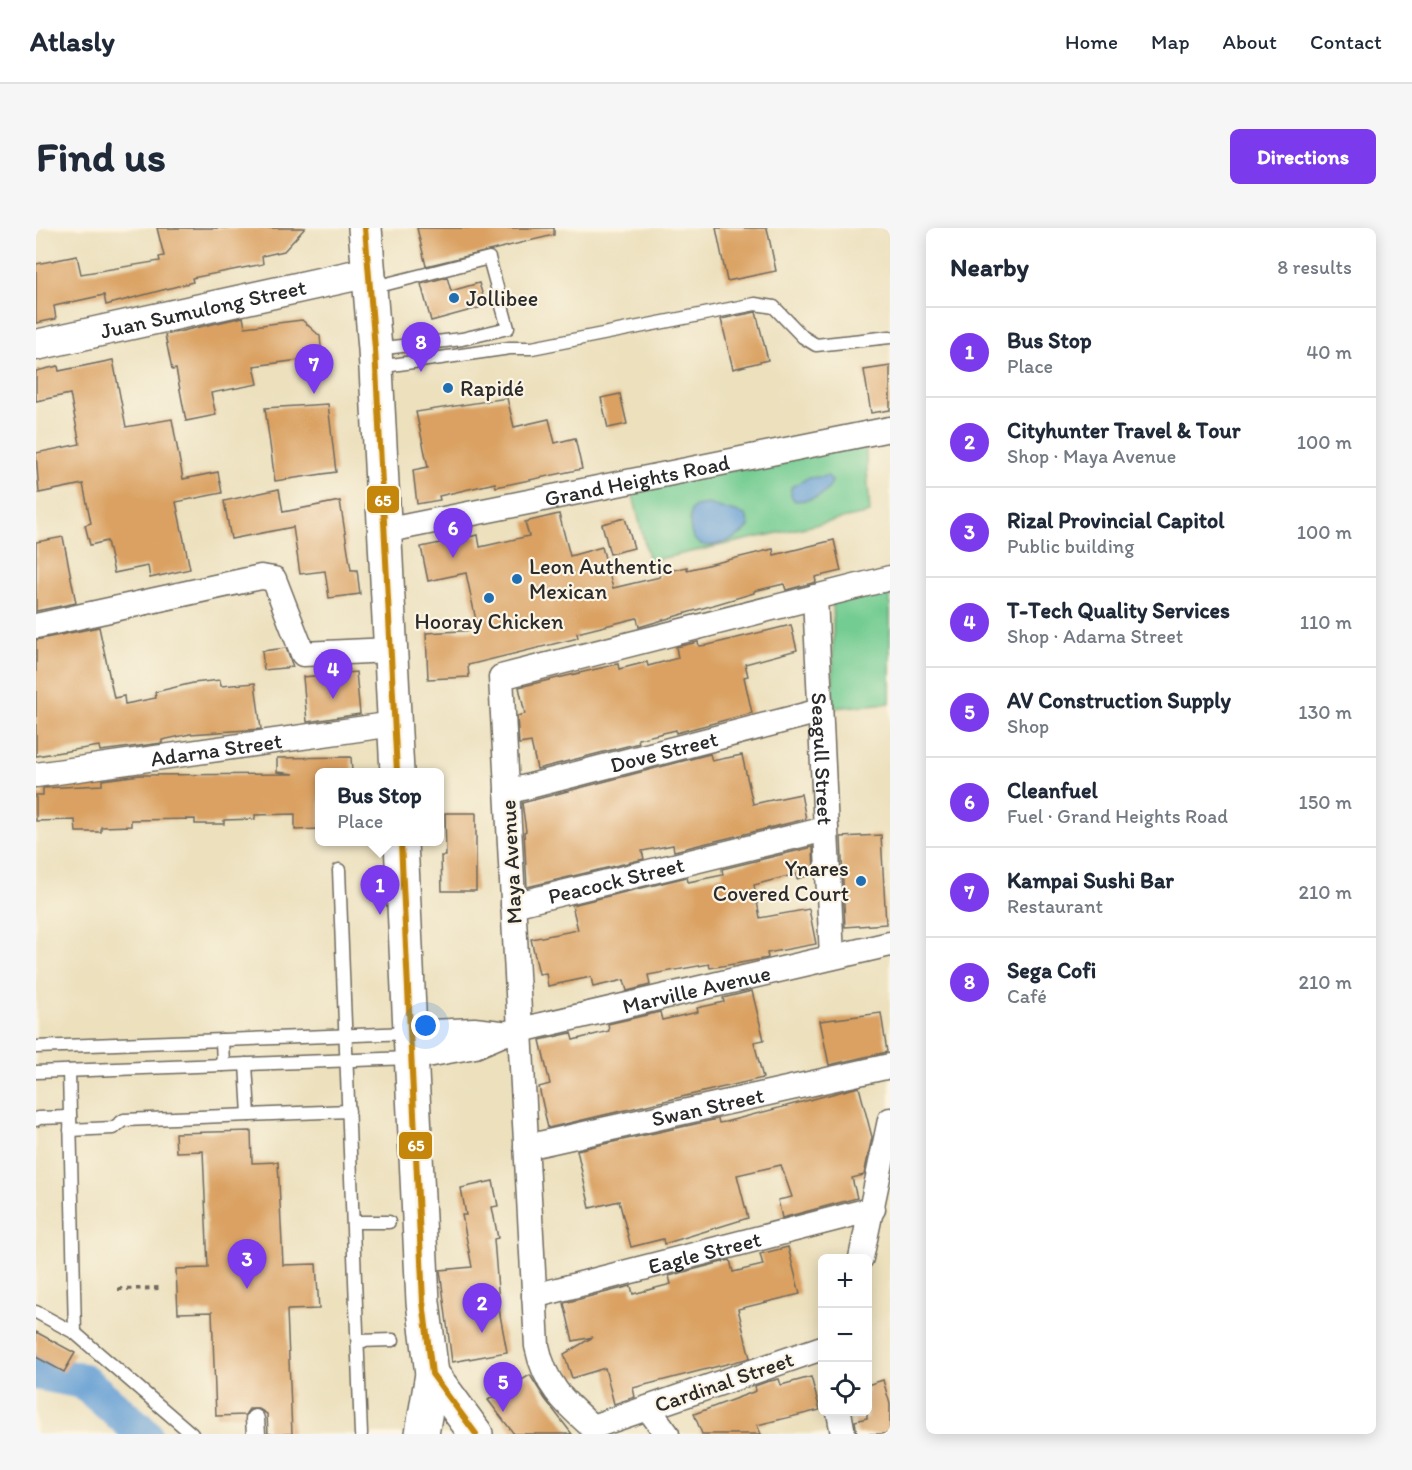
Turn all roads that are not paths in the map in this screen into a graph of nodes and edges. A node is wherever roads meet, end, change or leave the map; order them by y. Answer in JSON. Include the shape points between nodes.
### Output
{"nodes":[{"id":1,"x":364,"y":228,"type":"edge"},
{"id":2,"x":370,"y":280,"type":"junction"},
{"id":3,"x":890,"y":338,"type":"edge"},
{"id":4,"x":36,"y":345,"type":"edge"},
{"id":5,"x":375,"y":358,"type":"junction"},
{"id":6,"x":890,"y":429,"type":"edge"},
{"id":7,"x":384,"y":531,"type":"junction"},
{"id":8,"x":890,"y":579,"type":"edge"},
{"id":9,"x":815,"y":597,"type":"junction"},
{"id":10,"x":36,"y":626,"type":"edge"},
{"id":11,"x":390,"y":650,"type":"junction"},
{"id":12,"x":820,"y":711,"type":"junction"},
{"id":13,"x":394,"y":724,"type":"junction"},
{"id":14,"x":397,"y":768,"type":"edge"},
{"id":15,"x":36,"y":775,"type":"edge"},
{"id":16,"x":507,"y":792,"type":"junction"},
{"id":17,"x":826,"y":830,"type":"junction"},
{"id":18,"x":400,"y":846,"type":"edge"},
{"id":19,"x":339,"y":870,"type":"dead end"},
{"id":20,"x":513,"y":904,"type":"junction"},
{"id":21,"x":890,"y":944,"type":"edge"},
{"id":22,"x":832,"y":957,"type":"junction"},
{"id":23,"x":512,"y":1031,"type":"junction"},
{"id":24,"x":346,"y":1036,"type":"junction"},
{"id":25,"x":222,"y":1040,"type":"junction"},
{"id":26,"x":411,"y":1045,"type":"junction"},
{"id":27,"x":36,"y":1047,"type":"edge"},
{"id":28,"x":348,"y":1060,"type":"junction"},
{"id":29,"x":246,"y":1064,"type":"junction"},
{"id":30,"x":223,"y":1065,"type":"junction"},
{"id":31,"x":890,"y":1066,"type":"edge"},
{"id":32,"x":69,"y":1071,"type":"junction"},
{"id":33,"x":36,"y":1072,"type":"edge"},
{"id":34,"x":349,"y":1111,"type":"junction"},
{"id":35,"x":249,"y":1115,"type":"junction"},
{"id":36,"x":36,"y":1120,"type":"edge"},
{"id":37,"x":890,"y":1120,"type":"edge"},
{"id":38,"x":70,"y":1124,"type":"junction"},
{"id":39,"x":526,"y":1147,"type":"junction"},
{"id":40,"x":873,"y":1209,"type":"junction"},
{"id":41,"x":354,"y":1222,"type":"junction"},
{"id":42,"x":389,"y":1222,"type":"dead end"},
{"id":43,"x":862,"y":1254,"type":"edge"},
{"id":44,"x":534,"y":1296,"type":"junction"},
{"id":45,"x":36,"y":1312,"type":"edge"},
{"id":46,"x":75,"y":1333,"type":"junction"},
{"id":47,"x":393,"y":1340,"type":"dead end"},
{"id":48,"x":358,"y":1341,"type":"junction"},
{"id":49,"x":818,"y":1349,"type":"edge"},
{"id":50,"x":432,"y":1374,"type":"junction"},
{"id":51,"x":648,"y":1408,"type":"junction"},
{"id":52,"x":840,"y":1416,"type":"edge"},
{"id":53,"x":592,"y":1427,"type":"joint"},
{"id":54,"x":192,"y":1434,"type":"edge"},
{"id":55,"x":361,"y":1434,"type":"edge"},
{"id":56,"x":422,"y":1434,"type":"edge"},
{"id":57,"x":476,"y":1434,"type":"edge"},
{"id":58,"x":667,"y":1434,"type":"edge"},
{"id":59,"x":843,"y":1434,"type":"edge"}],
"edges":[{"from":1,"to":2,"type":"main road"},
{"from":2,"to":4,"type":"street","name":"Juan Sumulong Street"},
{"from":2,"to":5,"type":"main road"},
{"from":2,"to":5,"type":"lane","via":[[489,258],[508,328]]},
{"from":3,"to":5,"type":"lane","via":[[816,345],[774,307],[755,304],[532,348]]},
{"from":5,"to":7,"type":"main road"},
{"from":6,"to":7,"type":"street","name":"Grand Heights Road"},
{"from":7,"to":11,"type":"main road"},
{"from":8,"to":9,"type":"street","name":"Maya Avenue"},
{"from":9,"to":12,"type":"street","name":"Seagull Street"},
{"from":9,"to":16,"type":"street","name":"Maya Avenue","via":[[501,677]]},
{"from":10,"to":11,"type":"street","via":[[261,577],[274,579],[303,654]]},
{"from":11,"to":13,"type":"main road"},
{"from":12,"to":16,"type":"street","name":"Dove Street"},
{"from":12,"to":17,"type":"street","name":"Seagull Street"},
{"from":13,"to":14,"type":"main road"},
{"from":13,"to":15,"type":"street","name":"Adarna Street"},
{"from":16,"to":20,"type":"street","name":"Maya Avenue"},
{"from":17,"to":20,"type":"street","name":"Peacock Street"},
{"from":17,"to":22,"type":"street","name":"Seagull Street"},
{"from":18,"to":26,"type":"main road"},
{"from":19,"to":24,"type":"lane"},
{"from":20,"to":23,"type":"street","name":"Maya Avenue"},
{"from":21,"to":22,"type":"street","name":"Marville Avenue"},
{"from":22,"to":23,"type":"street","name":"Marville Avenue"},
{"from":23,"to":26,"type":"street","name":"Marville Avenue","via":[[474,1030]]},
{"from":23,"to":39,"type":"street","name":"Maya Avenue"},
{"from":24,"to":25,"type":"lane"},
{"from":24,"to":26,"type":"lane"},
{"from":24,"to":28,"type":"lane"},
{"from":25,"to":27,"type":"lane"},
{"from":25,"to":30,"type":"lane"},
{"from":26,"to":28,"type":"lane"},
{"from":26,"to":50,"type":"main road","via":[[423,1302]]},
{"from":28,"to":29,"type":"lane"},
{"from":28,"to":34,"type":"lane"},
{"from":29,"to":30,"type":"lane"},
{"from":29,"to":35,"type":"lane"},
{"from":30,"to":32,"type":"lane"},
{"from":31,"to":39,"type":"street","name":"Swan Street"},
{"from":32,"to":33,"type":"lane"},
{"from":32,"to":38,"type":"lane"},
{"from":34,"to":35,"type":"lane"},
{"from":34,"to":41,"type":"lane"},
{"from":35,"to":38,"type":"lane","via":[[124,1120],[113,1128]]},
{"from":36,"to":38,"type":"lane"},
{"from":37,"to":40,"type":"street"},
{"from":38,"to":46,"type":"lane"},
{"from":39,"to":44,"type":"street","name":"Maya Avenue"},
{"from":40,"to":43,"type":"street"},
{"from":40,"to":44,"type":"street","name":"Eagle Street"},
{"from":41,"to":42,"type":"lane"},
{"from":41,"to":48,"type":"lane"},
{"from":44,"to":53,"type":"street","name":"Maya Avenue","via":[[537,1346],[545,1377],[561,1399]]},
{"from":45,"to":46,"type":"lane"},
{"from":46,"to":54,"type":"lane"},
{"from":47,"to":48,"type":"lane"},
{"from":48,"to":55,"type":"lane"},
{"from":49,"to":51,"type":"street","name":"Cardinal Street"},
{"from":50,"to":56,"type":"main road"},
{"from":50,"to":57,"type":"main road"},
{"from":51,"to":53,"type":"street","name":"Cardinal Street"},
{"from":51,"to":58,"type":"street"},
{"from":52,"to":59,"type":"street"}]}
